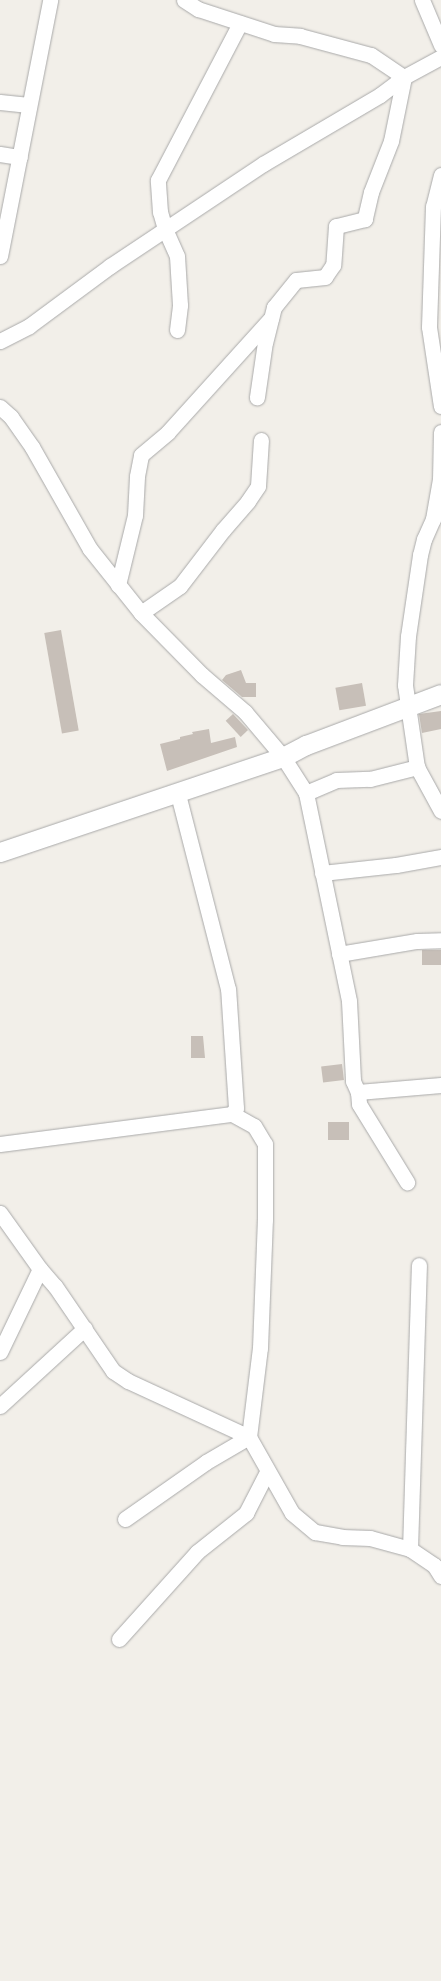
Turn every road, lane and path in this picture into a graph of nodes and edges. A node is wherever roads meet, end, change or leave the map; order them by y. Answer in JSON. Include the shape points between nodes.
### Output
{"nodes":[{"id":1,"x":50,"y":0,"type":"edge"},
{"id":2,"x":184,"y":0,"type":"edge"},
{"id":3,"x":422,"y":0,"type":"edge"},
{"id":4,"x":240,"y":23,"type":"junction"},
{"id":5,"x":441,"y":45,"type":"edge"},
{"id":6,"x":441,"y":57,"type":"edge"},
{"id":7,"x":404,"y":76,"type":"junction"},
{"id":8,"x":0,"y":102,"type":"edge"},
{"id":9,"x":29,"y":106,"type":"junction"},
{"id":10,"x":0,"y":154,"type":"edge"},
{"id":11,"x":20,"y":157,"type":"junction"},
{"id":12,"x":441,"y":175,"type":"edge"},
{"id":13,"x":165,"y":229,"type":"junction"},
{"id":14,"x":0,"y":256,"type":"edge"},
{"id":15,"x":271,"y":318,"type":"junction"},
{"id":16,"x":177,"y":330,"type":"dead end"},
{"id":17,"x":0,"y":341,"type":"edge"},
{"id":18,"x":257,"y":397,"type":"dead end"},
{"id":19,"x":441,"y":406,"type":"edge"},
{"id":20,"x":0,"y":407,"type":"edge"},
{"id":21,"x":441,"y":432,"type":"edge"},
{"id":22,"x":261,"y":440,"type":"dead end"},
{"id":23,"x":118,"y":585,"type":"junction"},
{"id":24,"x":141,"y":613,"type":"junction"},
{"id":25,"x":441,"y":694,"type":"edge"},
{"id":26,"x":407,"y":706,"type":"junction"},
{"id":27,"x":283,"y":757,"type":"junction"},
{"id":28,"x":417,"y":767,"type":"junction"},
{"id":29,"x":177,"y":792,"type":"junction"},
{"id":30,"x":306,"y":793,"type":"junction"},
{"id":31,"x":441,"y":811,"type":"edge"},
{"id":32,"x":0,"y":852,"type":"edge"},
{"id":33,"x":441,"y":857,"type":"edge"},
{"id":34,"x":322,"y":874,"type":"junction"},
{"id":35,"x":441,"y":940,"type":"edge"},
{"id":36,"x":339,"y":954,"type":"junction"},
{"id":37,"x":441,"y":1085,"type":"edge"},
{"id":38,"x":358,"y":1092,"type":"junction"},
{"id":39,"x":232,"y":1114,"type":"junction"},
{"id":40,"x":0,"y":1144,"type":"edge"},
{"id":41,"x":407,"y":1182,"type":"dead end"},
{"id":42,"x":0,"y":1213,"type":"edge"},
{"id":43,"x":419,"y":1266,"type":"dead end"},
{"id":44,"x":40,"y":1269,"type":"junction"},
{"id":45,"x":85,"y":1328,"type":"junction"},
{"id":46,"x":0,"y":1352,"type":"edge"},
{"id":47,"x":0,"y":1406,"type":"edge"},
{"id":48,"x":249,"y":1437,"type":"junction"},
{"id":49,"x":267,"y":1472,"type":"junction"},
{"id":50,"x":125,"y":1519,"type":"dead end"},
{"id":51,"x":410,"y":1549,"type":"junction"},
{"id":52,"x":441,"y":1576,"type":"edge"},
{"id":53,"x":119,"y":1639,"type":"dead end"}],
"edges":[{"from":1,"to":9,"type":"street"},
{"from":2,"to":4,"type":"street"},
{"from":3,"to":5,"type":"street"},
{"from":4,"to":7,"type":"street","via":[[274,34],[300,36],[371,55]]},
{"from":4,"to":13,"type":"street","via":[[158,180],[160,212]]},
{"from":6,"to":7,"type":"street"},
{"from":7,"to":13,"type":"street","via":[[380,95],[292,146]]},
{"from":7,"to":15,"type":"street","via":[[391,141],[371,192],[365,219],[336,226],[333,265],[325,277],[296,280],[274,307]]},
{"from":8,"to":9,"type":"street"},
{"from":9,"to":11,"type":"street"},
{"from":10,"to":11,"type":"street"},
{"from":11,"to":14,"type":"street"},
{"from":12,"to":19,"type":"street","via":[[433,206],[429,318]]},
{"from":13,"to":16,"type":"street","via":[[177,256],[180,305]]},
{"from":13,"to":17,"type":"street","via":[[29,326]]},
{"from":15,"to":18,"type":"street"},
{"from":15,"to":23,"type":"street","via":[[168,432],[141,455],[135,515]]},
{"from":20,"to":23,"type":"street","via":[[32,447],[90,549]]},
{"from":21,"to":26,"type":"street","via":[[440,479],[433,519],[420,555],[408,636]]},
{"from":22,"to":24,"type":"street","via":[[258,486],[248,501],[180,586]]},
{"from":23,"to":24,"type":"street"},
{"from":24,"to":27,"type":"street","via":[[244,712]]},
{"from":25,"to":26,"type":"street"},
{"from":26,"to":27,"type":"street"},
{"from":26,"to":28,"type":"street"},
{"from":27,"to":29,"type":"street"},
{"from":27,"to":30,"type":"street"},
{"from":28,"to":30,"type":"street","via":[[370,779],[336,780]]},
{"from":28,"to":31,"type":"street"},
{"from":29,"to":32,"type":"street"},
{"from":29,"to":39,"type":"street","via":[[228,989],[236,1108]]},
{"from":30,"to":34,"type":"street"},
{"from":33,"to":34,"type":"street"},
{"from":34,"to":36,"type":"street"},
{"from":35,"to":36,"type":"street"},
{"from":36,"to":38,"type":"street","via":[[349,1001],[353,1081]]},
{"from":37,"to":38,"type":"street"},
{"from":38,"to":41,"type":"street","via":[[359,1104]]},
{"from":39,"to":40,"type":"street"},
{"from":39,"to":48,"type":"street","via":[[254,1126],[265,1144],[260,1348]]},
{"from":42,"to":44,"type":"street"},
{"from":43,"to":51,"type":"street"},
{"from":44,"to":45,"type":"street"},
{"from":44,"to":46,"type":"street"},
{"from":45,"to":47,"type":"street"},
{"from":45,"to":48,"type":"street","via":[[113,1370],[128,1381]]},
{"from":48,"to":49,"type":"street"},
{"from":48,"to":50,"type":"street","via":[[206,1462]]},
{"from":49,"to":51,"type":"street","via":[[292,1513],[315,1532],[370,1538]]},
{"from":49,"to":53,"type":"street","via":[[246,1513],[197,1552]]},
{"from":51,"to":52,"type":"street","via":[[434,1565]]}]}
